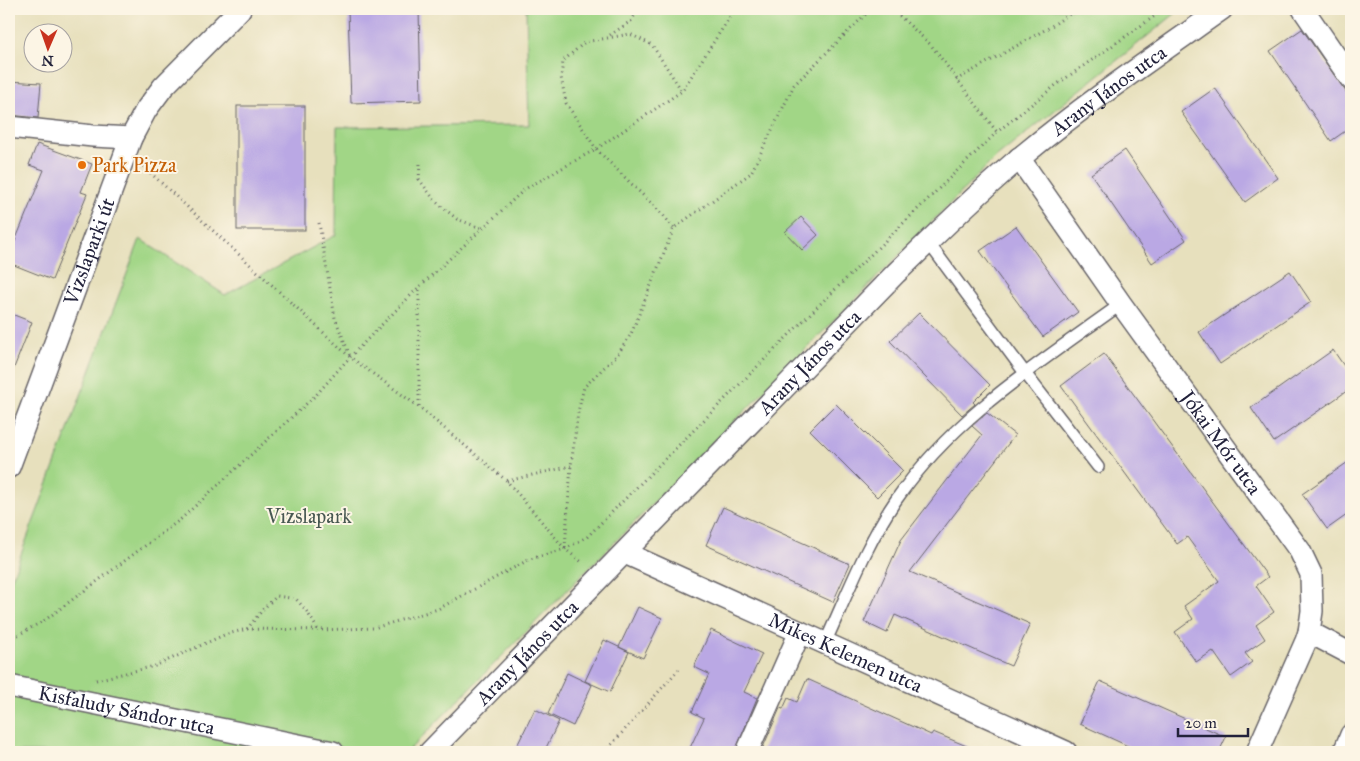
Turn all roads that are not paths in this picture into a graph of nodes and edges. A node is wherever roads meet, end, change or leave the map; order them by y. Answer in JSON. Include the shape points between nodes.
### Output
{"nodes":[{"id":1,"x":240,"y":9,"type":"edge"},
{"id":2,"x":1222,"y":9,"type":"edge"},
{"id":3,"x":1303,"y":9,"type":"edge"},
{"id":4,"x":1351,"y":79,"type":"edge"},
{"id":5,"x":9,"y":127,"type":"edge"},
{"id":6,"x":129,"y":144,"type":"junction"},
{"id":7,"x":1019,"y":158,"type":"junction"},
{"id":8,"x":928,"y":242,"type":"junction"},
{"id":9,"x":1121,"y":304,"type":"junction"},
{"id":10,"x":1025,"y":373,"type":"junction"},
{"id":11,"x":9,"y":467,"type":"edge"},
{"id":12,"x":1098,"y":468,"type":"dead end"},
{"id":13,"x":625,"y":553,"type":"junction"},
{"id":14,"x":800,"y":632,"type":"junction"},
{"id":15,"x":1308,"y":632,"type":"junction"},
{"id":16,"x":825,"y":643,"type":"junction"},
{"id":17,"x":1351,"y":654,"type":"edge"},
{"id":18,"x":9,"y":686,"type":"edge"},
{"id":19,"x":1351,"y":735,"type":"edge"},
{"id":20,"x":333,"y":752,"type":"edge"},
{"id":21,"x":430,"y":752,"type":"edge"},
{"id":22,"x":747,"y":752,"type":"edge"},
{"id":23,"x":1066,"y":752,"type":"edge"},
{"id":24,"x":1257,"y":752,"type":"edge"},
{"id":25,"x":1344,"y":752,"type":"edge"}],
"edges":[{"from":1,"to":6,"type":"street","name":"Vizslaparki út","via":[[162,87]]},
{"from":2,"to":7,"type":"street","name":"Arany János utca","via":[[1086,104]]},
{"from":3,"to":4,"type":"street"},
{"from":5,"to":6,"type":"street","via":[[93,136]]},
{"from":6,"to":11,"type":"street","name":"Vizslaparki út"},
{"from":7,"to":8,"type":"street","name":"Arany János utca"},
{"from":7,"to":9,"type":"street","name":"Jókai Mór utca"},
{"from":8,"to":10,"type":"lane"},
{"from":8,"to":13,"type":"street","name":"Arany János utca"},
{"from":9,"to":10,"type":"lane"},
{"from":9,"to":15,"type":"street","name":"Jókai Mór utca","via":[[1300,551],[1311,574],[1312,611]]},
{"from":10,"to":12,"type":"lane"},
{"from":10,"to":16,"type":"lane","via":[[939,446],[896,500],[865,555]]},
{"from":13,"to":14,"type":"street","name":"Mikes Kelemen utca"},
{"from":13,"to":21,"type":"street","name":"Arany János utca"},
{"from":14,"to":16,"type":"street","name":"Mikes Kelemen utca"},
{"from":14,"to":22,"type":"street"},
{"from":15,"to":17,"type":"street"},
{"from":15,"to":24,"type":"street","name":"Jókai Mór utca"},
{"from":16,"to":23,"type":"street","name":"Mikes Kelemen utca"},
{"from":18,"to":20,"type":"street","name":"Kisfaludy Sándor utca"},
{"from":19,"to":25,"type":"street"}]}
